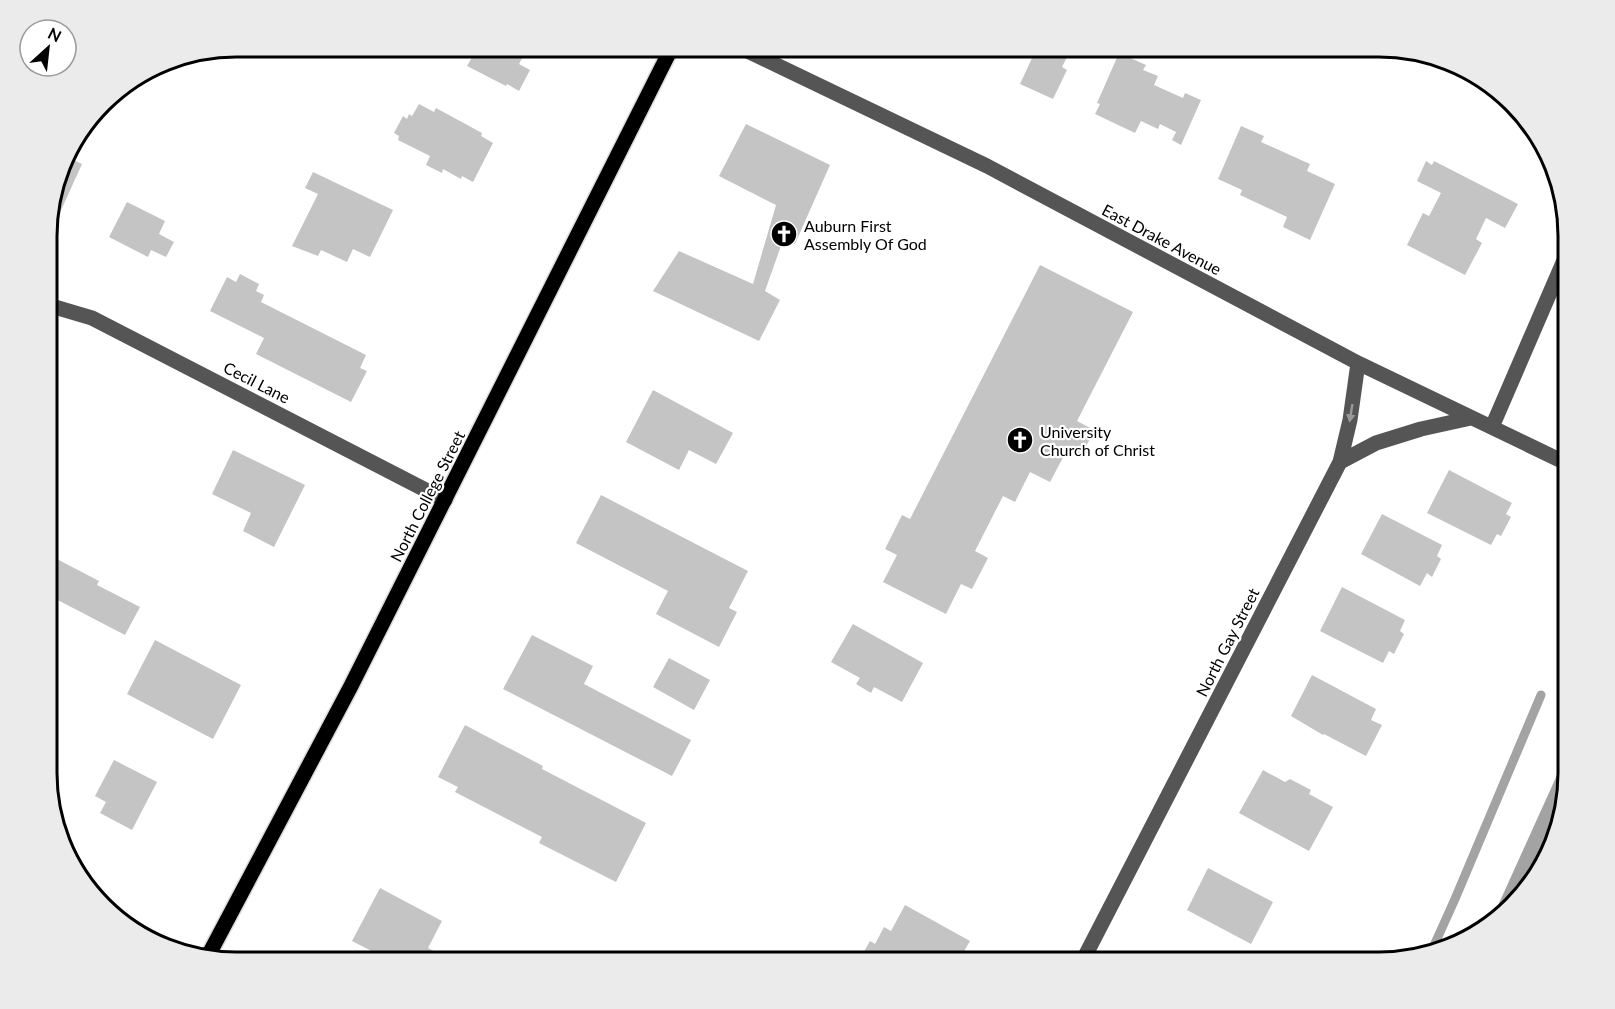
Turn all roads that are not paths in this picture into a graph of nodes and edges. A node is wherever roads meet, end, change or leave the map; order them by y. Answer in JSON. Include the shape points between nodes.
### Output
{"nodes":[{"id":1,"x":666,"y":57,"type":"edge"},
{"id":2,"x":762,"y":57,"type":"edge"},
{"id":3,"x":1558,"y":274,"type":"edge"},
{"id":4,"x":57,"y":308,"type":"edge"},
{"id":5,"x":1358,"y":363,"type":"junction"},
{"id":6,"x":1472,"y":418,"type":"junction"},
{"id":7,"x":1492,"y":427,"type":"junction"},
{"id":8,"x":1558,"y":459,"type":"edge"},
{"id":9,"x":1340,"y":462,"type":"junction"},
{"id":10,"x":445,"y":500,"type":"junction"},
{"id":11,"x":211,"y":950,"type":"edge"},
{"id":12,"x":1087,"y":952,"type":"edge"}],
"edges":[{"from":1,"to":10,"type":"main road","name":"North College Street"},
{"from":2,"to":5,"type":"street","name":"East Drake Avenue","via":[[987,166]]},
{"from":3,"to":7,"type":"street"},
{"from":4,"to":10,"type":"street","name":"Cecil Lane","via":[[92,318]]},
{"from":5,"to":6,"type":"street","name":"East Drake Avenue"},
{"from":5,"to":9,"type":"street","name":"North Gay Street","one_way":true},
{"from":6,"to":7,"type":"street","name":"East Drake Avenue"},
{"from":6,"to":9,"type":"street","via":[[1376,443]]},
{"from":7,"to":8,"type":"street","name":"East Drake Avenue"},
{"from":9,"to":12,"type":"street","name":"North Gay Street"},
{"from":10,"to":11,"type":"main road","name":"North College Street"}]}
